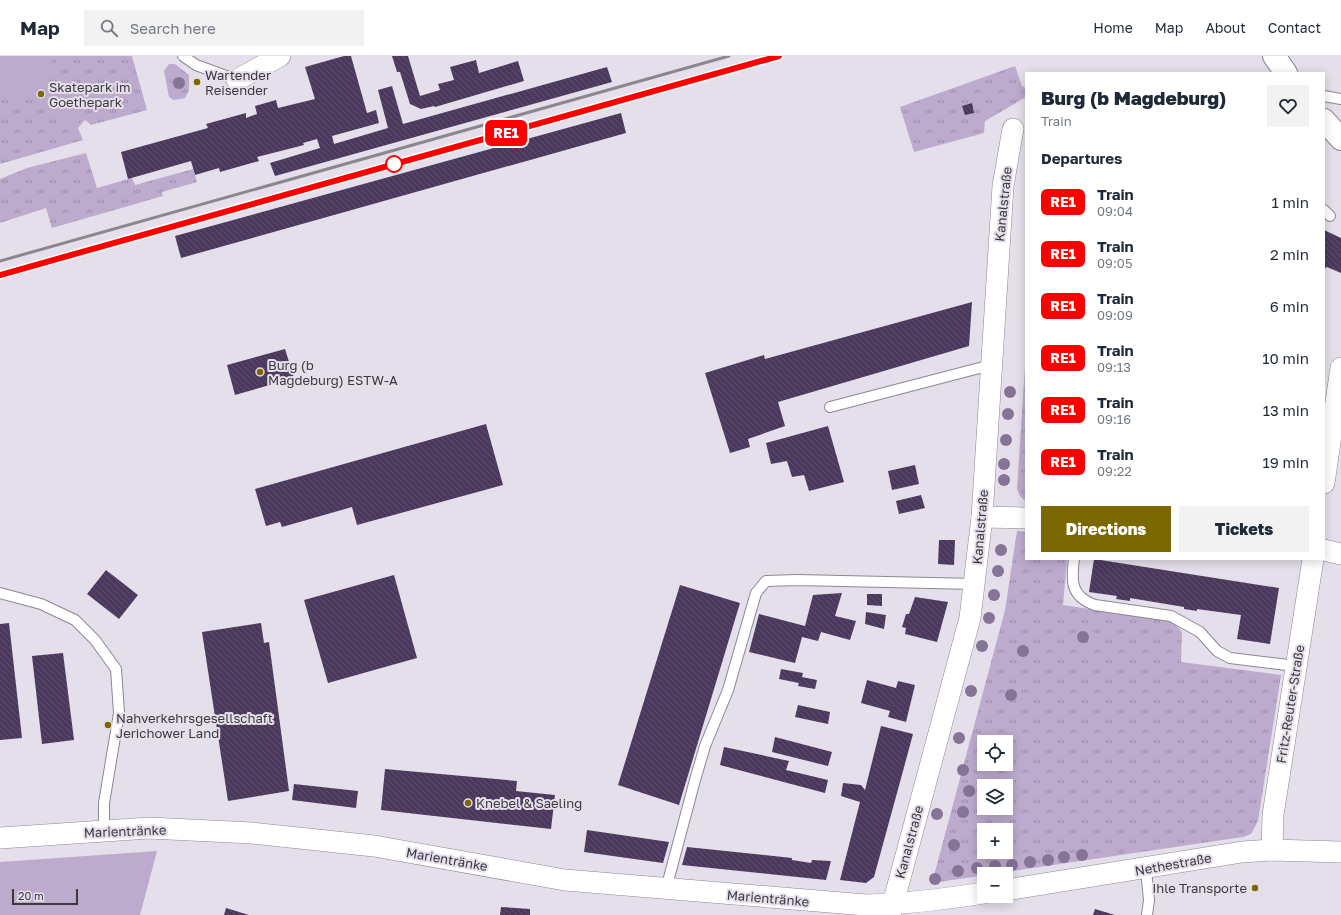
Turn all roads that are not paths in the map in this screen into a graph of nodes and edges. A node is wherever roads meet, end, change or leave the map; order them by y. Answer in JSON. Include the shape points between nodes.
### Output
{"nodes":[{"id":1,"x":183,"y":56,"type":"edge"},
{"id":2,"x":280,"y":56,"type":"edge"},
{"id":3,"x":1274,"y":56,"type":"edge"},
{"id":4,"x":1285,"y":72,"type":"edge"},
{"id":5,"x":237,"y":80,"type":"joint"},
{"id":6,"x":1325,"y":96,"type":"edge"},
{"id":7,"x":1341,"y":98,"type":"edge"},
{"id":8,"x":1325,"y":121,"type":"edge"},
{"id":9,"x":1013,"y":129,"type":"dead end"},
{"id":10,"x":1341,"y":138,"type":"edge"},
{"id":11,"x":991,"y":365,"type":"junction"},
{"id":12,"x":1341,"y":368,"type":"edge"},
{"id":13,"x":830,"y":407,"type":"dead end"},
{"id":14,"x":1325,"y":476,"type":"edge"},
{"id":15,"x":982,"y":517,"type":"junction"},
{"id":16,"x":1025,"y":518,"type":"edge"},
{"id":17,"x":1325,"y":550,"type":"edge"},
{"id":18,"x":1341,"y":554,"type":"edge"},
{"id":19,"x":1074,"y":560,"type":"edge"},
{"id":20,"x":1313,"y":560,"type":"edge"},
{"id":21,"x":975,"y":584,"type":"junction"},
{"id":22,"x":0,"y":593,"type":"edge"},
{"id":23,"x":1296,"y":666,"type":"junction"},
{"id":24,"x":104,"y":831,"type":"junction"},
{"id":25,"x":0,"y":838,"type":"edge"},
{"id":26,"x":1272,"y":850,"type":"junction"},
{"id":27,"x":1341,"y":852,"type":"edge"},
{"id":28,"x":1146,"y":869,"type":"junction"},
{"id":29,"x":666,"y":889,"type":"junction"},
{"id":30,"x":1013,"y":889,"type":"edge"},
{"id":31,"x":977,"y":894,"type":"edge"},
{"id":32,"x":891,"y":910,"type":"edge"},
{"id":33,"x":1147,"y":915,"type":"edge"}],
"edges":[{"from":1,"to":5,"type":"lane","via":[[196,65]]},
{"from":2,"to":5,"type":"street"},
{"from":3,"to":4,"type":"main road"},
{"from":6,"to":7,"type":"lane"},
{"from":8,"to":10,"type":"main road"},
{"from":9,"to":11,"type":"street","name":"Kanalstraße","via":[[1003,186]]},
{"from":11,"to":13,"type":"lane"},
{"from":11,"to":15,"type":"street","name":"Kanalstraße"},
{"from":12,"to":14,"type":"street"},
{"from":15,"to":16,"type":"street"},
{"from":15,"to":21,"type":"street","name":"Kanalstraße"},
{"from":17,"to":18,"type":"street"},
{"from":19,"to":23,"type":"lane","via":[[1071,578],[1075,591],[1085,602],[1171,616],[1200,632],[1217,651],[1230,658]]},
{"from":20,"to":23,"type":"street","name":"Fritz-Reuter-Straße"},
{"from":21,"to":29,"type":"lane","via":[[797,580],[766,581],[760,586],[728,690],[705,746]]},
{"from":21,"to":32,"type":"street","name":"Kanalstraße","via":[[970,618]]},
{"from":22,"to":24,"type":"lane","via":[[41,604],[75,620],[95,640],[116,669],[119,713],[104,803]]},
{"from":23,"to":26,"type":"street","name":"Fritz-Reuter-Straße","via":[[1273,815]]},
{"from":24,"to":25,"type":"street","name":"Marientränke"},
{"from":24,"to":29,"type":"street","name":"Marientränke","via":[[149,828],[318,839],[374,846],[565,880]]},
{"from":26,"to":27,"type":"street","name":"Nethestraße"},
{"from":26,"to":28,"type":"street","name":"Nethestraße","via":[[1242,852]]},
{"from":28,"to":30,"type":"street","name":"Nethestraße"},
{"from":28,"to":33,"type":"lane","via":[[1149,900]]},
{"from":29,"to":32,"type":"street","name":"Marientränke"},
{"from":31,"to":32,"type":"street"}]}
